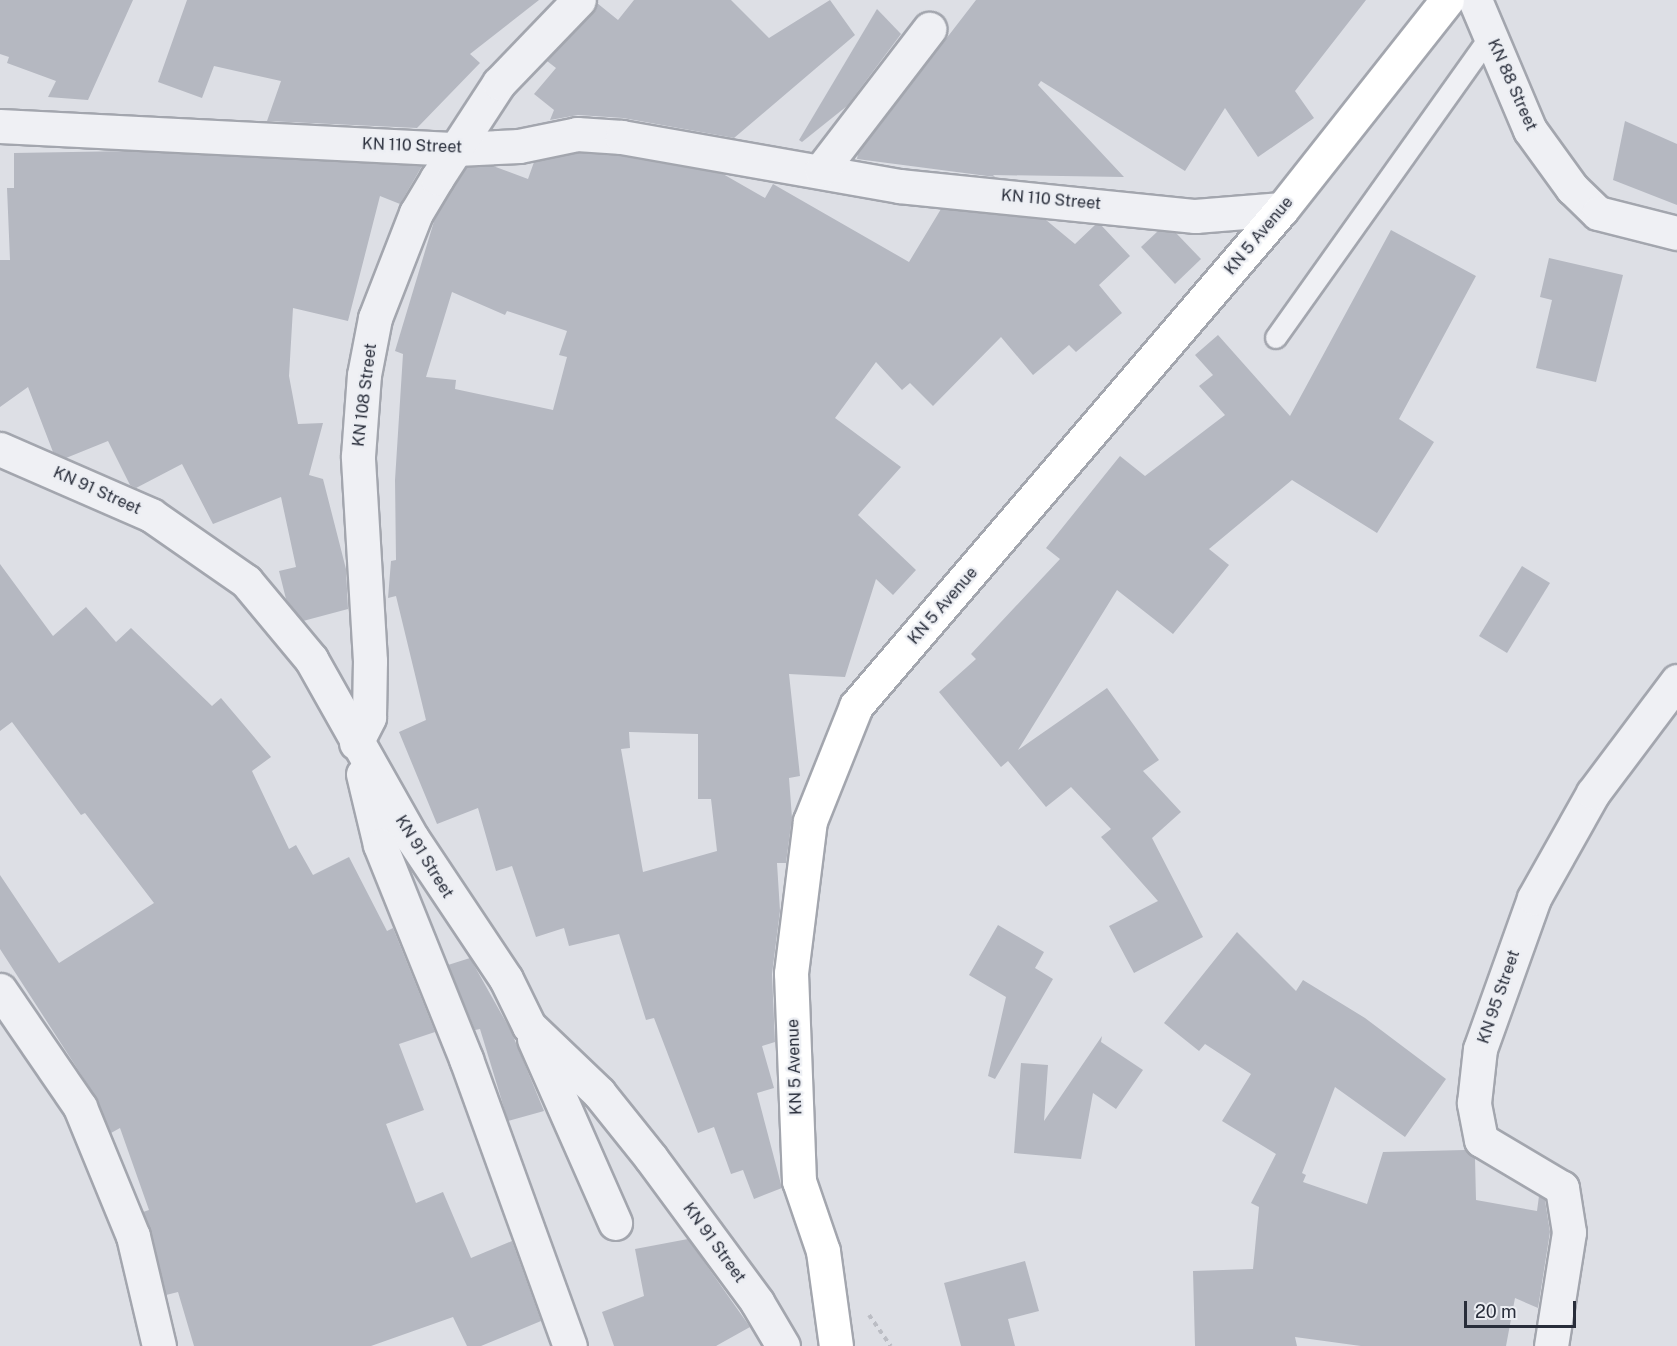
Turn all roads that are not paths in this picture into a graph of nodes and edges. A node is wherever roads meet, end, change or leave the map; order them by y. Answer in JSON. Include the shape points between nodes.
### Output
{"nodes":[{"id":1,"x":579,"y":0,"type":"edge"},
{"id":2,"x":1447,"y":0,"type":"edge"},
{"id":3,"x":1475,"y":0,"type":"edge"},
{"id":4,"x":929,"y":28,"type":"dead end"},
{"id":5,"x":1491,"y":36,"type":"junction"},
{"id":6,"x":0,"y":126,"type":"edge"},
{"id":7,"x":456,"y":149,"type":"junction"},
{"id":8,"x":821,"y":170,"type":"junction"},
{"id":9,"x":1282,"y":209,"type":"junction"},
{"id":10,"x":1677,"y":233,"type":"edge"},
{"id":11,"x":1276,"y":338,"type":"dead end"},
{"id":12,"x":0,"y":449,"type":"edge"},
{"id":13,"x":1677,"y":681,"type":"edge"},
{"id":14,"x":356,"y":743,"type":"junction"},
{"id":15,"x":0,"y":990,"type":"edge"},
{"id":16,"x":529,"y":1026,"type":"junction"},
{"id":17,"x":615,"y":1223,"type":"dead end"},
{"id":18,"x":159,"y":1346,"type":"edge"},
{"id":19,"x":570,"y":1346,"type":"edge"},
{"id":20,"x":783,"y":1346,"type":"edge"},
{"id":21,"x":836,"y":1346,"type":"edge"},
{"id":22,"x":1551,"y":1346,"type":"edge"}],
"edges":[{"from":1,"to":7,"type":"street","name":"KN 108 Street","via":[[500,83]]},
{"from":2,"to":9,"type":"main road","name":"KN 5 Avenue"},
{"from":3,"to":5,"type":"street","name":"KN 88 Street"},
{"from":4,"to":8,"type":"street"},
{"from":5,"to":10,"type":"street","name":"KN 88 Street","via":[[1530,130],[1572,188],[1598,213]]},
{"from":5,"to":11,"type":"lane"},
{"from":6,"to":7,"type":"street","name":"KN 110 Street"},
{"from":7,"to":8,"type":"street","name":"KN 110 Street","via":[[519,146],[577,134],[622,137]]},
{"from":7,"to":14,"type":"street","name":"KN 108 Street","via":[[416,213],[375,318],[364,375],[358,456],[370,683],[369,717]]},
{"from":8,"to":9,"type":"street","name":"KN 110 Street","via":[[899,186],[1195,216]]},
{"from":9,"to":21,"type":"main road","name":"KN 5 Avenue","via":[[856,706],[810,821],[791,973],[799,1181],[823,1251]]},
{"from":12,"to":14,"type":"street","name":"KN 91 Street","via":[[151,515],[246,581],[311,659]]},
{"from":13,"to":22,"type":"street","name":"KN 95 Street","via":[[1593,793],[1534,898],[1480,1050],[1474,1103],[1481,1140],[1562,1188],[1569,1232]]},
{"from":14,"to":16,"type":"street","name":"KN 91 Street","via":[[451,900],[506,979]]},
{"from":14,"to":19,"type":"street","via":[[380,845],[466,1059]]},
{"from":15,"to":18,"type":"street","via":[[80,1107],[132,1236]]},
{"from":16,"to":17,"type":"street"},
{"from":16,"to":20,"type":"street","name":"KN 91 Street","via":[[599,1093],[651,1158],[757,1302]]}]}
